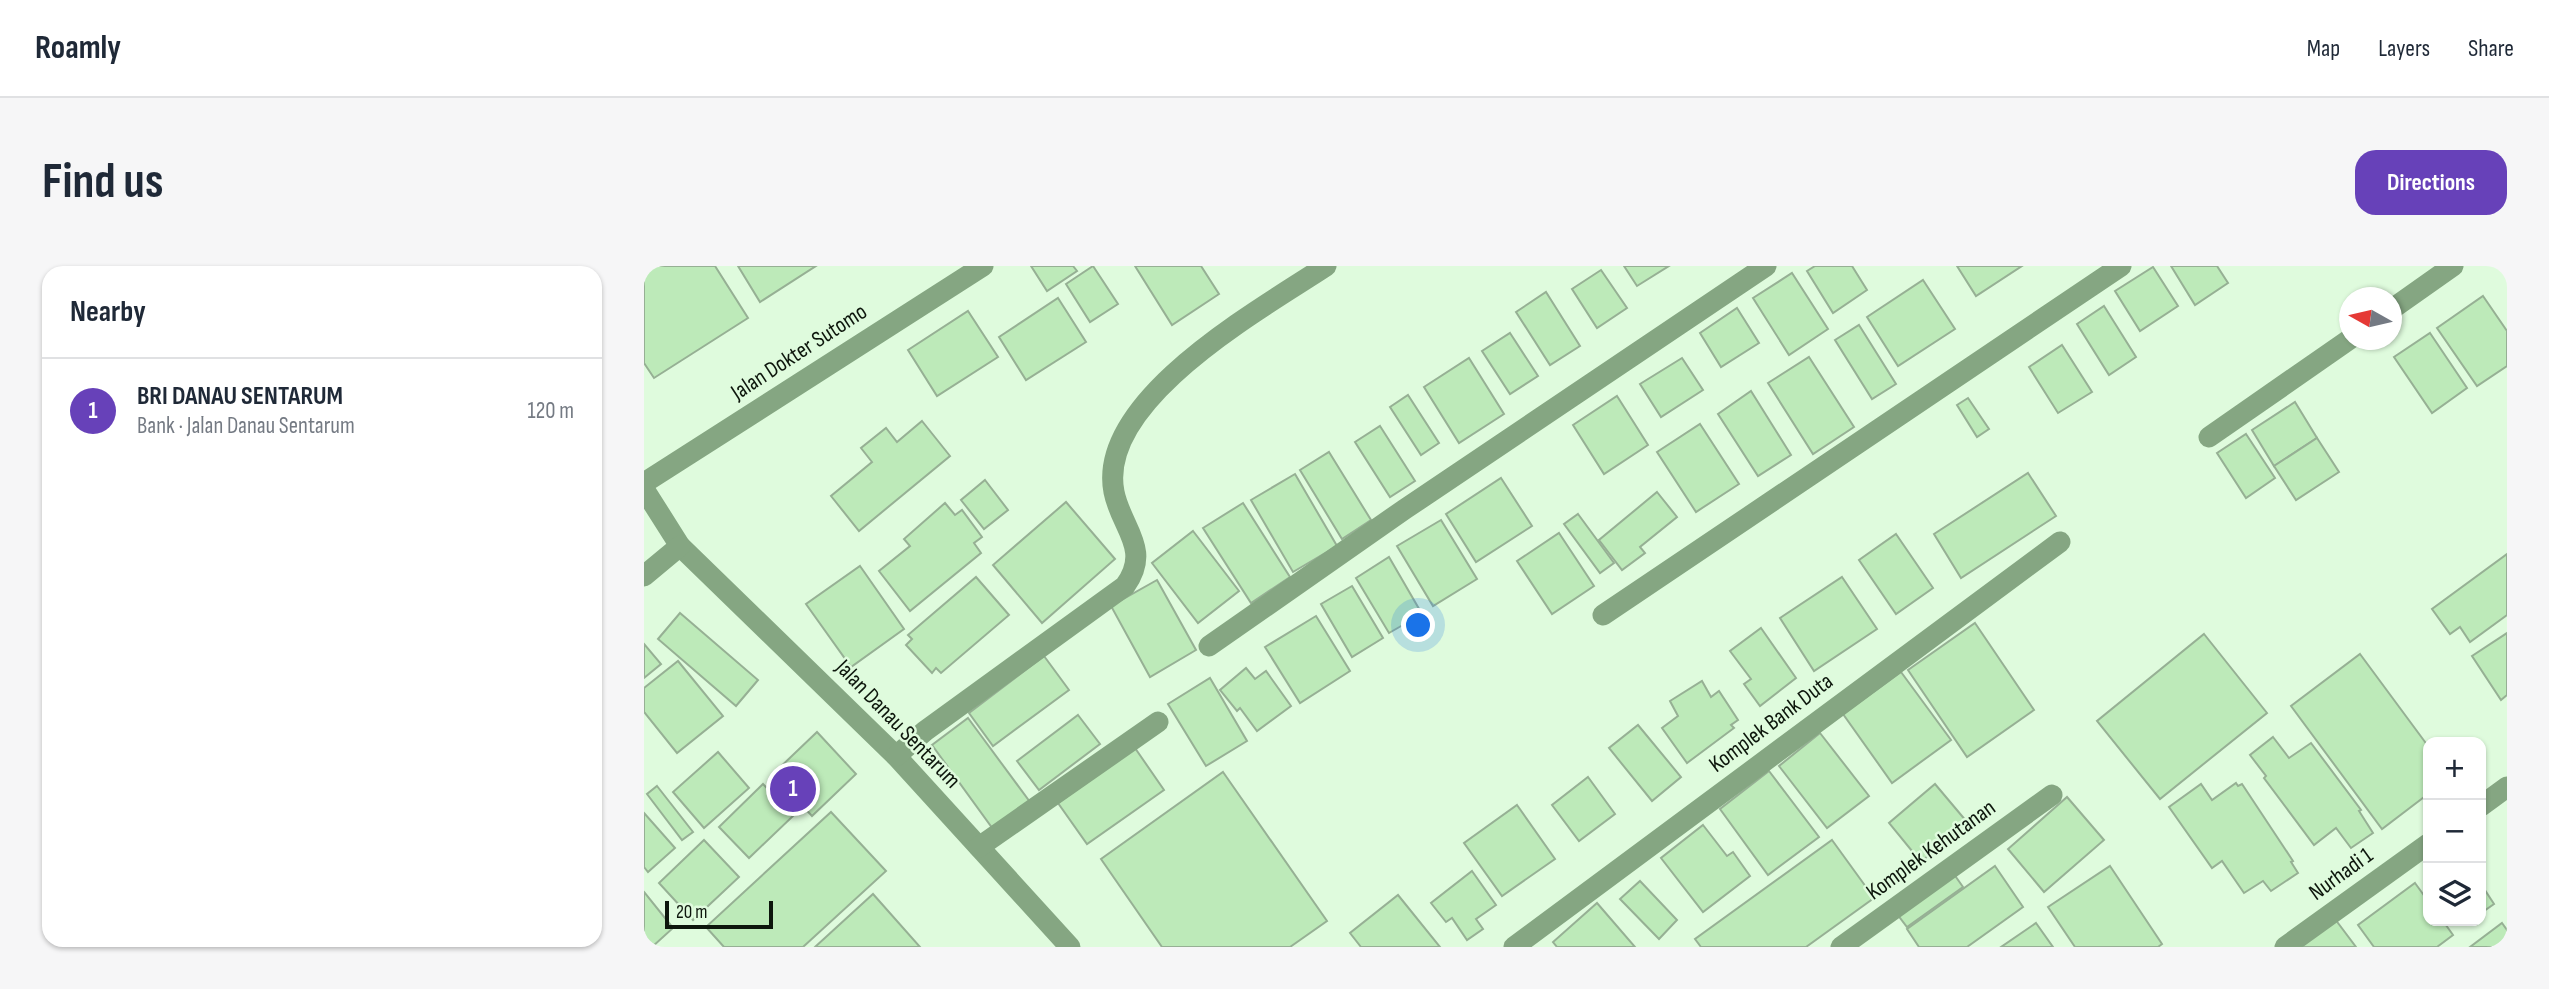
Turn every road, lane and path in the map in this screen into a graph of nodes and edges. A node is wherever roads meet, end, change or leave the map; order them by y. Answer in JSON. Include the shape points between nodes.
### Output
{"nodes":[{"id":1,"x":983,"y":266,"type":"edge"},
{"id":2,"x":1326,"y":266,"type":"edge"},
{"id":3,"x":1766,"y":266,"type":"edge"},
{"id":4,"x":2121,"y":266,"type":"edge"},
{"id":5,"x":2453,"y":266,"type":"edge"},
{"id":6,"x":2402,"y":302,"type":"edge"},
{"id":7,"x":2339,"y":347,"type":"edge"},
{"id":8,"x":2209,"y":437,"type":"dead end"},
{"id":9,"x":644,"y":483,"type":"edge"},
{"id":10,"x":644,"y":489,"type":"edge"},
{"id":11,"x":2060,"y":542,"type":"dead end"},
{"id":12,"x":680,"y":546,"type":"junction"},
{"id":13,"x":644,"y":576,"type":"edge"},
{"id":14,"x":1603,"y":615,"type":"dead end"},
{"id":15,"x":1209,"y":646,"type":"dead end"},
{"id":16,"x":1158,"y":722,"type":"dead end"},
{"id":17,"x":896,"y":756,"type":"junction"},
{"id":18,"x":2507,"y":787,"type":"edge"},
{"id":19,"x":2052,"y":795,"type":"dead end"},
{"id":20,"x":2486,"y":802,"type":"edge"},
{"id":21,"x":979,"y":847,"type":"junction"},
{"id":22,"x":2423,"y":848,"type":"edge"},
{"id":23,"x":1070,"y":947,"type":"edge"},
{"id":24,"x":1514,"y":947,"type":"edge"},
{"id":25,"x":1841,"y":947,"type":"edge"},
{"id":26,"x":2285,"y":947,"type":"edge"}],
"edges":[{"from":1,"to":9,"type":"street","name":"Jalan Dokter Sutomo"},
{"from":2,"to":17,"type":"street","via":[[1188,359],[1129,422],[1113,471],[1114,492],[1137,556],[1134,574],[1125,586]]},
{"from":3,"to":15,"type":"street"},
{"from":4,"to":14,"type":"street"},
{"from":5,"to":6,"type":"street"},
{"from":7,"to":8,"type":"street"},
{"from":10,"to":12,"type":"street","name":"Jalan Danau Sentarum"},
{"from":11,"to":24,"type":"street","name":"Komplek Bank Duta"},
{"from":12,"to":13,"type":"street"},
{"from":12,"to":17,"type":"street","name":"Jalan Danau Sentarum"},
{"from":16,"to":21,"type":"street"},
{"from":17,"to":21,"type":"street","name":"Jalan Danau Sentarum"},
{"from":18,"to":20,"type":"street"},
{"from":19,"to":25,"type":"street","name":"Komplek Kehutanan"},
{"from":21,"to":23,"type":"street","name":"Jalan Danau Sentarum"},
{"from":22,"to":26,"type":"street","name":"Nurhadi 1"}]}
